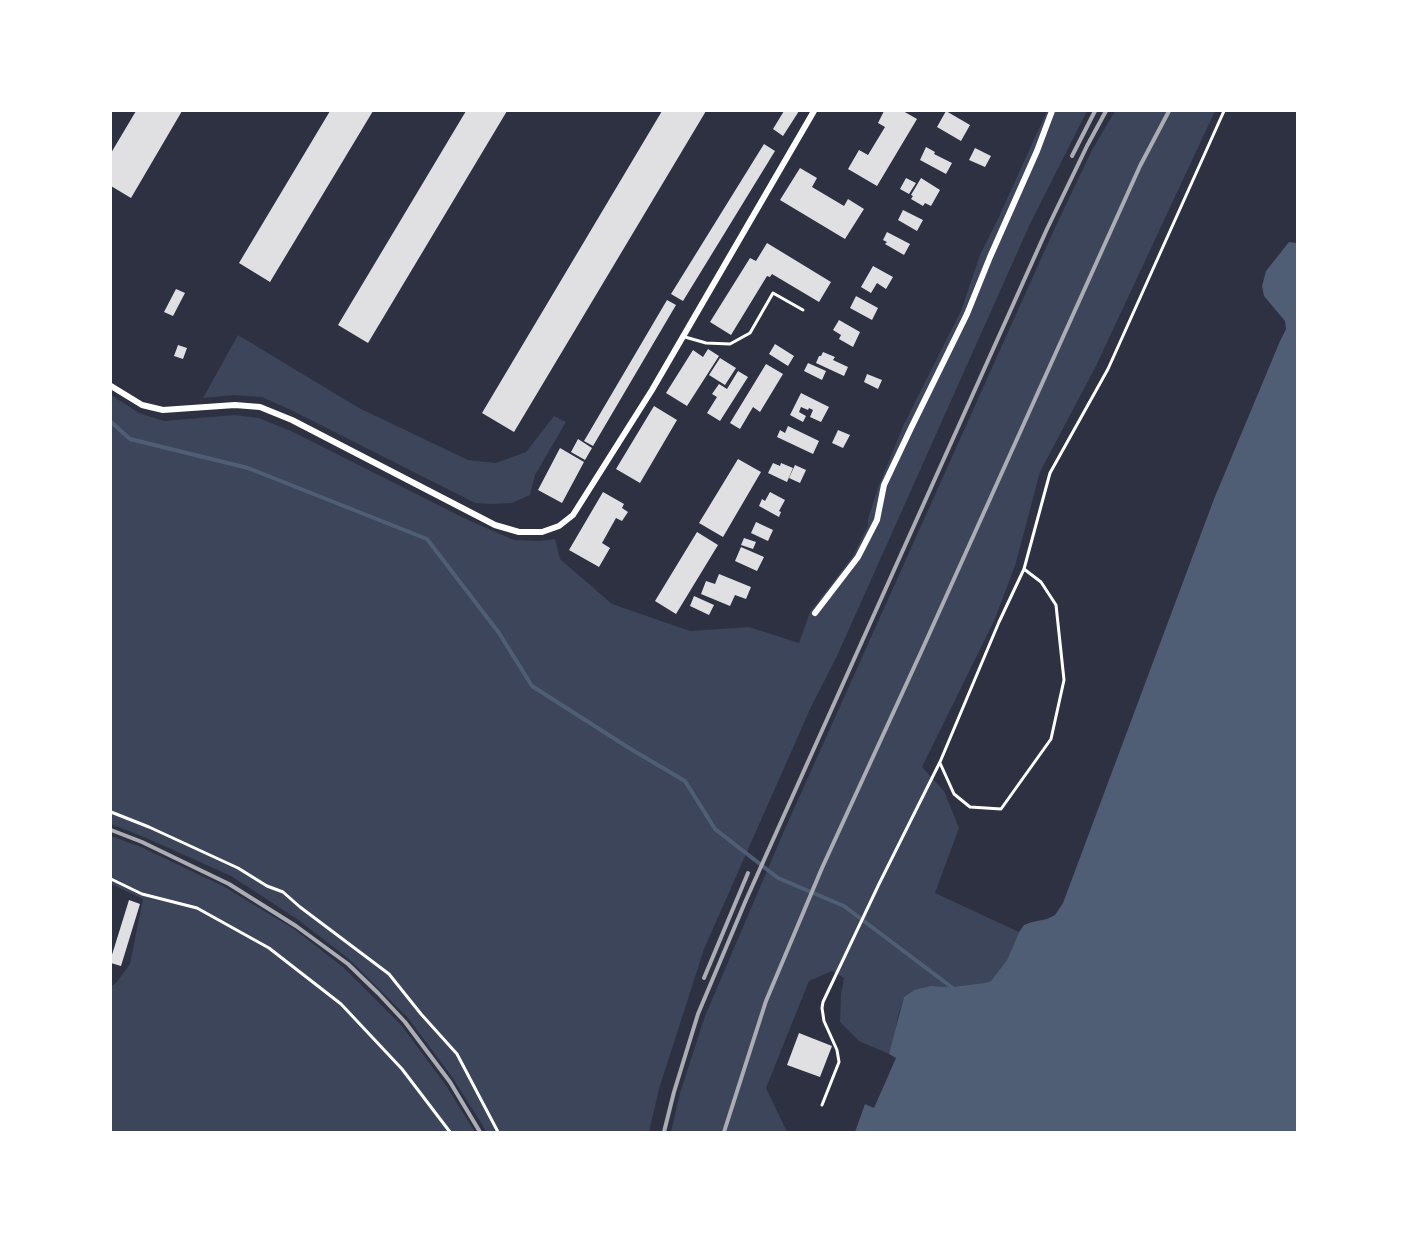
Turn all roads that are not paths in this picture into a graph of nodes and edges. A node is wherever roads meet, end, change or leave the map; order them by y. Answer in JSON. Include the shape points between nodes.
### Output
{"nodes":[{"id":1,"x":814,"y":111,"type":"edge"},
{"id":2,"x":1052,"y":111,"type":"edge"},
{"id":3,"x":1224,"y":111,"type":"edge"},
{"id":4,"x":803,"y":310,"type":"dead end"},
{"id":5,"x":683,"y":336,"type":"junction"},
{"id":6,"x":111,"y":386,"type":"edge"},
{"id":7,"x":1024,"y":569,"type":"junction"},
{"id":8,"x":815,"y":613,"type":"dead end"},
{"id":9,"x":940,"y":762,"type":"junction"},
{"id":10,"x":111,"y":812,"type":"edge"},
{"id":11,"x":111,"y":879,"type":"edge"},
{"id":12,"x":822,"y":1106,"type":"dead end"},
{"id":13,"x":450,"y":1132,"type":"edge"},
{"id":14,"x":498,"y":1132,"type":"edge"}],
"edges":[{"from":1,"to":5,"type":"street"},
{"from":2,"to":8,"type":"street","via":[[967,314],[884,485],[877,520],[858,557]]},
{"from":3,"to":7,"type":"lane","via":[[1108,369],[1050,473]]},
{"from":4,"to":5,"type":"lane","via":[[773,293],[750,333],[730,344],[706,343]]},
{"from":5,"to":6,"type":"street","via":[[573,515],[542,532],[519,532],[495,525],[260,407],[163,410],[142,405]]},
{"from":7,"to":9,"type":"lane"},
{"from":7,"to":9,"type":"lane","via":[[1041,582],[1056,605],[1064,680],[1051,739],[1001,809],[970,807],[954,794]]},
{"from":9,"to":12,"type":"lane","via":[[823,1002],[824,1021],[839,1062]]},
{"from":10,"to":14,"type":"lane","via":[[238,868],[282,892],[388,974],[457,1054]]},
{"from":11,"to":13,"type":"lane","via":[[142,894],[198,908],[269,948],[341,1004],[402,1070]]}]}
